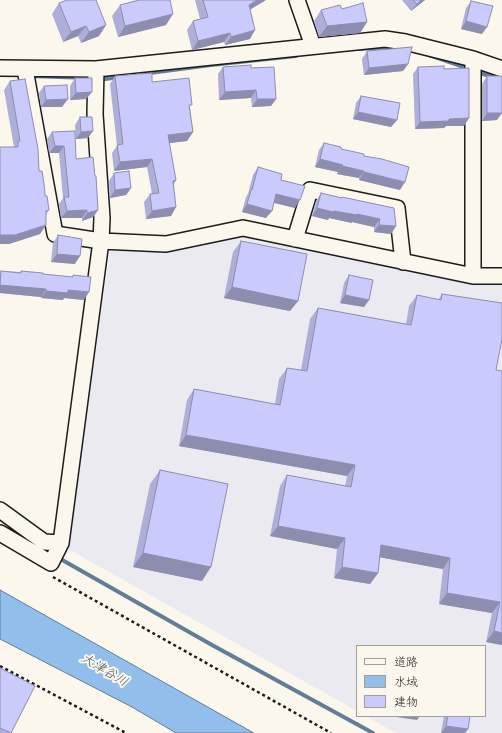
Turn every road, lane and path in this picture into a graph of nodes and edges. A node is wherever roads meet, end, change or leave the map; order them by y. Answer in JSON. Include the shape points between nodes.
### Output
{"nodes":[{"id":1,"x":297,"y":0,"type":"edge"},
{"id":2,"x":313,"y":46,"type":"junction"},
{"id":3,"x":473,"y":59,"type":"junction"},
{"id":4,"x":0,"y":68,"type":"edge"},
{"id":5,"x":25,"y":69,"type":"junction"},
{"id":6,"x":96,"y":69,"type":"junction"},
{"id":7,"x":502,"y":69,"type":"edge"},
{"id":8,"x":295,"y":239,"type":"junction"},
{"id":9,"x":101,"y":241,"type":"junction"},
{"id":10,"x":403,"y":262,"type":"junction"},
{"id":11,"x":473,"y":276,"type":"junction"},
{"id":12,"x":502,"y":276,"type":"edge"},
{"id":13,"x":0,"y":510,"type":"edge"},
{"id":14,"x":0,"y":533,"type":"edge"},
{"id":15,"x":61,"y":543,"type":"junction"},
{"id":16,"x":48,"y":575,"type":"dead end"},
{"id":17,"x":0,"y":666,"type":"edge"},
{"id":18,"x":126,"y":733,"type":"edge"},
{"id":19,"x":330,"y":733,"type":"edge"}],
"edges":[{"from":1,"to":2,"type":"street"},
{"from":2,"to":3,"type":"street","via":[[385,39]]},
{"from":2,"to":6,"type":"street"},
{"from":3,"to":7,"type":"street"},
{"from":3,"to":11,"type":"street"},
{"from":4,"to":5,"type":"street"},
{"from":5,"to":6,"type":"street"},
{"from":5,"to":9,"type":"street","via":[[55,234]]},
{"from":6,"to":9,"type":"street","via":[[95,114],[102,218]]},
{"from":8,"to":9,"type":"street","via":[[243,228],[166,244]]},
{"from":8,"to":10,"type":"street"},
{"from":8,"to":10,"type":"street","via":[[310,190],[397,208]]},
{"from":9,"to":15,"type":"street"},
{"from":10,"to":11,"type":"street"},
{"from":11,"to":12,"type":"street"},
{"from":13,"to":15,"type":"street","via":[[44,542]]},
{"from":14,"to":15,"type":"street","via":[[50,563]]},
{"from":16,"to":19,"type":"path"},
{"from":17,"to":18,"type":"path"}]}
